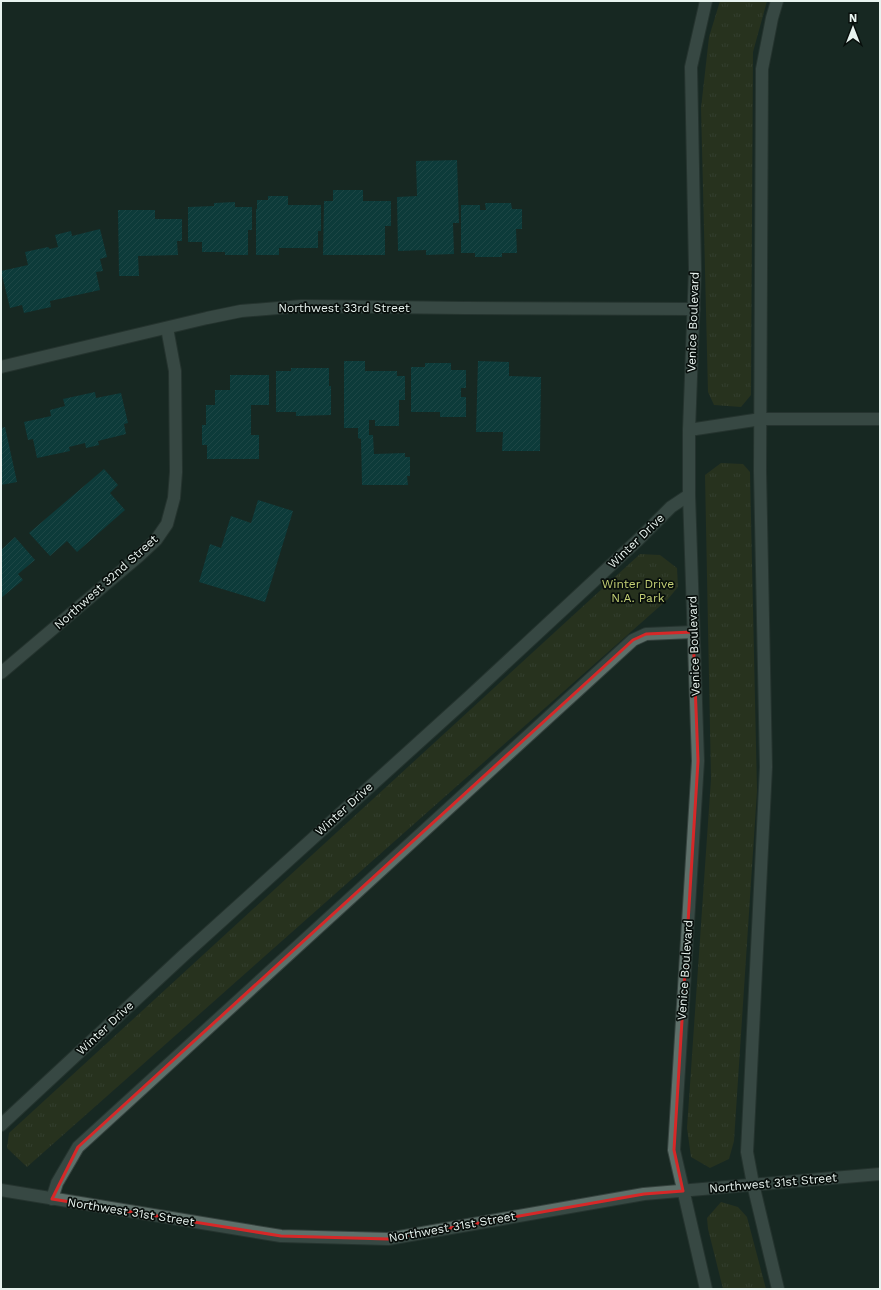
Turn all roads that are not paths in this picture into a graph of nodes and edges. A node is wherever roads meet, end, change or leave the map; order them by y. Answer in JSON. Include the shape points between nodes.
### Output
{"nodes":[{"id":1,"x":706,"y":1,"type":"edge"},
{"id":2,"x":777,"y":1,"type":"edge"},
{"id":3,"x":694,"y":309,"type":"junction"},
{"id":4,"x":167,"y":328,"type":"junction"},
{"id":5,"x":1,"y":367,"type":"edge"},
{"id":6,"x":760,"y":419,"type":"junction"},
{"id":7,"x":880,"y":419,"type":"edge"},
{"id":8,"x":689,"y":430,"type":"junction"},
{"id":9,"x":689,"y":495,"type":"junction"},
{"id":10,"x":693,"y":632,"type":"junction"},
{"id":11,"x":1,"y":673,"type":"edge"},
{"id":12,"x":1,"y":1125,"type":"edge"},
{"id":13,"x":880,"y":1174,"type":"edge"},
{"id":14,"x":753,"y":1184,"type":"junction"},
{"id":15,"x":1,"y":1190,"type":"edge"},
{"id":16,"x":683,"y":1191,"type":"junction"},
{"id":17,"x":52,"y":1199,"type":"junction"},
{"id":18,"x":706,"y":1289,"type":"edge"},
{"id":19,"x":778,"y":1289,"type":"edge"}],
"edges":[{"from":1,"to":3,"type":"street","name":"Venice Boulevard","via":[[691,67]]},
{"from":2,"to":6,"type":"street","via":[[762,69]]},
{"from":3,"to":4,"type":"street","name":"Northwest 33rd Street","via":[[302,306],[242,312]]},
{"from":3,"to":8,"type":"street","name":"Venice Boulevard"},
{"from":4,"to":5,"type":"street","name":"Northwest 33rd Street"},
{"from":4,"to":11,"type":"street","name":"Northwest 32nd Street","via":[[175,371],[176,472],[174,498],[167,524],[156,540],[139,556]]},
{"from":6,"to":7,"type":"street"},
{"from":6,"to":8,"type":"street"},
{"from":6,"to":14,"type":"street","via":[[766,767],[747,1152]]},
{"from":8,"to":9,"type":"street","name":"Venice Boulevard"},
{"from":9,"to":10,"type":"street","name":"Venice Boulevard"},
{"from":9,"to":12,"type":"street","name":"Winter Drive","via":[[671,506],[521,649]]},
{"from":10,"to":16,"type":"street","name":"Venice Boulevard","via":[[698,761],[674,1150]]},
{"from":10,"to":17,"type":"street","via":[[646,634],[633,640],[78,1147],[57,1183]]},
{"from":13,"to":14,"type":"street","name":"Northwest 31st Street"},
{"from":14,"to":16,"type":"street","name":"Northwest 31st Street"},
{"from":14,"to":19,"type":"street"},
{"from":15,"to":17,"type":"street","name":"Northwest 31st Street"},
{"from":16,"to":17,"type":"street","name":"Northwest 31st Street","via":[[644,1194],[388,1239],[281,1236]]},
{"from":16,"to":18,"type":"street","name":"Venice Boulevard"}]}
